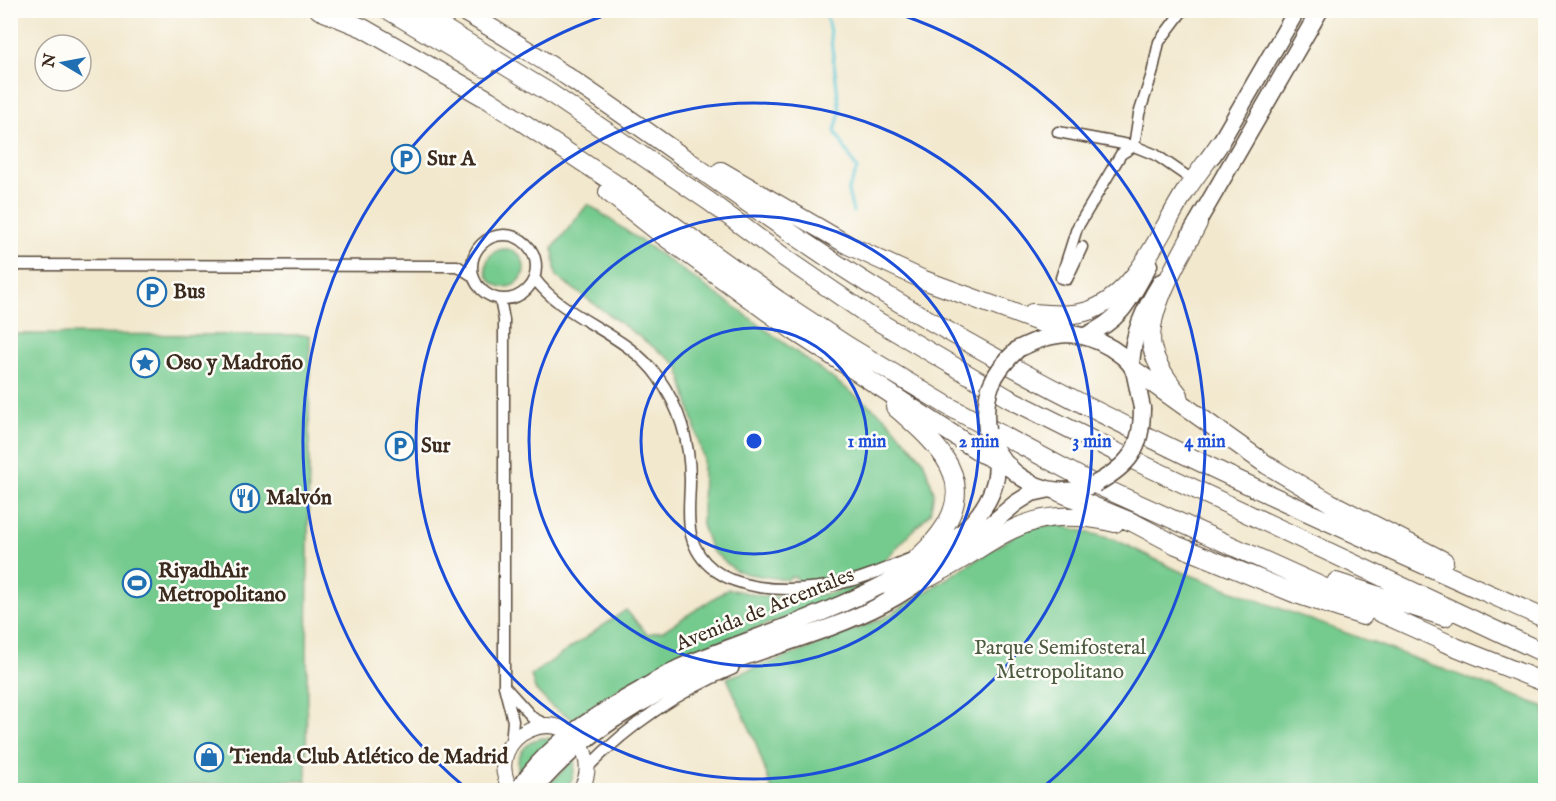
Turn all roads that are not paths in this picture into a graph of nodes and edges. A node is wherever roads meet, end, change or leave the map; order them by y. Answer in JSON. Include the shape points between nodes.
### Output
{"nodes":[{"id":1,"x":319,"y":10,"type":"edge"},
{"id":2,"x":388,"y":10,"type":"edge"},
{"id":3,"x":414,"y":10,"type":"edge"},
{"id":4,"x":461,"y":10,"type":"edge"},
{"id":5,"x":1183,"y":10,"type":"edge"},
{"id":6,"x":1298,"y":10,"type":"edge"},
{"id":7,"x":1320,"y":10,"type":"edge"},
{"id":8,"x":1059,"y":132,"type":"dead end"},
{"id":9,"x":549,"y":138,"type":"junction"},
{"id":10,"x":1220,"y":143,"type":"junction"},
{"id":11,"x":1134,"y":146,"type":"junction"},
{"id":12,"x":674,"y":150,"type":"junction"},
{"id":13,"x":1188,"y":177,"type":"dead end"},
{"id":14,"x":1198,"y":223,"type":"junction"},
{"id":15,"x":1082,"y":247,"type":"dead end"},
{"id":16,"x":475,"y":254,"type":"junction"},
{"id":17,"x":785,"y":258,"type":"junction"},
{"id":18,"x":10,"y":265,"type":"edge"},
{"id":19,"x":457,"y":266,"type":"junction"},
{"id":20,"x":473,"y":276,"type":"junction"},
{"id":21,"x":535,"y":279,"type":"junction"},
{"id":22,"x":514,"y":298,"type":"junction"},
{"id":23,"x":500,"y":299,"type":"junction"},
{"id":24,"x":1010,"y":311,"type":"junction"},
{"id":25,"x":504,"y":320,"type":"junction"},
{"id":26,"x":1077,"y":334,"type":"junction"},
{"id":27,"x":1133,"y":367,"type":"junction"},
{"id":28,"x":858,"y":374,"type":"junction"},
{"id":29,"x":1187,"y":406,"type":"junction"},
{"id":30,"x":996,"y":459,"type":"junction"},
{"id":31,"x":1053,"y":491,"type":"junction"},
{"id":32,"x":1176,"y":545,"type":"junction"},
{"id":33,"x":922,"y":555,"type":"junction"},
{"id":34,"x":1252,"y":555,"type":"junction"},
{"id":35,"x":922,"y":581,"type":"junction"},
{"id":36,"x":886,"y":585,"type":"junction"},
{"id":37,"x":1545,"y":619,"type":"edge"},
{"id":38,"x":833,"y":626,"type":"junction"},
{"id":39,"x":1514,"y":639,"type":"junction"},
{"id":40,"x":1454,"y":646,"type":"junction"},
{"id":41,"x":1545,"y":654,"type":"edge"},
{"id":42,"x":1545,"y":683,"type":"edge"},
{"id":43,"x":504,"y":686,"type":"junction"},
{"id":44,"x":548,"y":726,"type":"junction"},
{"id":45,"x":576,"y":739,"type":"junction"},
{"id":46,"x":511,"y":743,"type":"junction"},
{"id":47,"x":587,"y":768,"type":"junction"},
{"id":48,"x":511,"y":790,"type":"edge"},
{"id":49,"x":534,"y":790,"type":"edge"},
{"id":50,"x":580,"y":790,"type":"edge"}],
"edges":[{"from":1,"to":9,"type":"highway","via":[[372,33],[435,68]]},
{"from":2,"to":17,"type":"highway","via":[[542,101],[636,166]]},
{"from":3,"to":17,"type":"highway","via":[[550,93]]},
{"from":4,"to":12,"type":"highway"},
{"from":5,"to":11,"type":"street","via":[[1159,42]]},
{"from":6,"to":10,"type":"main road"},
{"from":7,"to":14,"type":"main road"},
{"from":8,"to":11,"type":"street"},
{"from":9,"to":28,"type":"highway","via":[[613,197],[662,235]]},
{"from":9,"to":34,"type":"highway","via":[[778,300],[948,406],[1090,482]]},
{"from":10,"to":24,"type":"highway","via":[[1134,276],[1111,297],[1082,313]]},
{"from":10,"to":26,"type":"main road","via":[[1123,311],[1102,329]]},
{"from":11,"to":13,"type":"street","via":[[1156,155]]},
{"from":11,"to":15,"type":"street","via":[[1121,154],[1077,228],[1060,278],[1067,279]]},
{"from":12,"to":24,"type":"highway","via":[[720,170],[848,245],[924,280]]},
{"from":12,"to":37,"type":"highway","via":[[878,289],[1027,376],[1340,527]]},
{"from":14,"to":27,"type":"main road","via":[[1147,305],[1134,339]]},
{"from":14,"to":29,"type":"highway","via":[[1160,298],[1152,329],[1153,349],[1160,366]]},
{"from":16,"to":19,"type":"street"},
{"from":16,"to":20,"type":"street"},
{"from":16,"to":21,"type":"street","via":[[481,245],[498,236],[518,238],[532,250]]},
{"from":17,"to":39,"type":"highway","via":[[874,319],[1008,398]]},
{"from":18,"to":19,"type":"street"},
{"from":19,"to":20,"type":"street"},
{"from":20,"to":23,"type":"street","via":[[483,292]]},
{"from":21,"to":22,"type":"street"},
{"from":21,"to":33,"type":"street","via":[[554,298],[627,345],[658,377],[685,429],[692,537],[700,554],[726,578],[779,589],[828,586],[865,577]]},
{"from":22,"to":23,"type":"street"},
{"from":22,"to":25,"type":"street"},
{"from":23,"to":25,"type":"street"},
{"from":24,"to":26,"type":"highway"},
{"from":25,"to":43,"type":"street"},
{"from":26,"to":27,"type":"main road","via":[[1112,349]]},
{"from":26,"to":30,"type":"main road","bridge":true,"via":[[1042,337],[1018,349],[993,378],[985,410]]},
{"from":27,"to":29,"type":"highway"},
{"from":27,"to":31,"type":"main road","bridge":true,"via":[[1142,426],[1124,465],[1095,484],[1074,491]]},
{"from":28,"to":30,"type":"highway"},
{"from":28,"to":33,"type":"highway","via":[[928,437],[954,477],[956,496],[951,512]]},
{"from":29,"to":37,"type":"highway","via":[[1267,465],[1352,514],[1486,582]]},
{"from":30,"to":31,"type":"main road","via":[[1027,480]]},
{"from":30,"to":36,"type":"main road","name":"Avenida de Arcentales","via":[[981,511],[940,550]]},
{"from":31,"to":32,"type":"highway","via":[[1134,523]]},
{"from":31,"to":35,"type":"main road","name":"Avenida de Arcentales","via":[[1032,493],[1016,503]]},
{"from":32,"to":35,"type":"highway","via":[[1084,516],[1050,517],[1007,531]]},
{"from":32,"to":40,"type":"highway","via":[[1296,594]]},
{"from":33,"to":36,"type":"highway"},
{"from":34,"to":39,"type":"highway"},
{"from":34,"to":40,"type":"highway"},
{"from":35,"to":38,"type":"main road","name":"Avenida de Arcentales"},
{"from":36,"to":45,"type":"main road","name":"Avenida de Arcentales","via":[[678,669],[582,724]]},
{"from":38,"to":45,"type":"main road","name":"Avenida de Arcentales","via":[[703,672]]},
{"from":38,"to":47,"type":"street","name":"Avenida de Arcentales","via":[[788,651],[688,690],[631,728]]},
{"from":39,"to":41,"type":"highway"},
{"from":40,"to":42,"type":"highway"},
{"from":43,"to":44,"type":"street","via":[[533,718]]},
{"from":43,"to":46,"type":"street","via":[[513,721]]},
{"from":44,"to":45,"type":"street"},
{"from":44,"to":46,"type":"street","via":[[527,730]]},
{"from":45,"to":47,"type":"street","via":[[584,751]]},
{"from":45,"to":48,"type":"main road","name":"Avenida de Arcentales"},
{"from":45,"to":49,"type":"main road","name":"Avenida de Arcentales"},
{"from":46,"to":48,"type":"street","via":[[504,767]]},
{"from":47,"to":50,"type":"street"}]}
